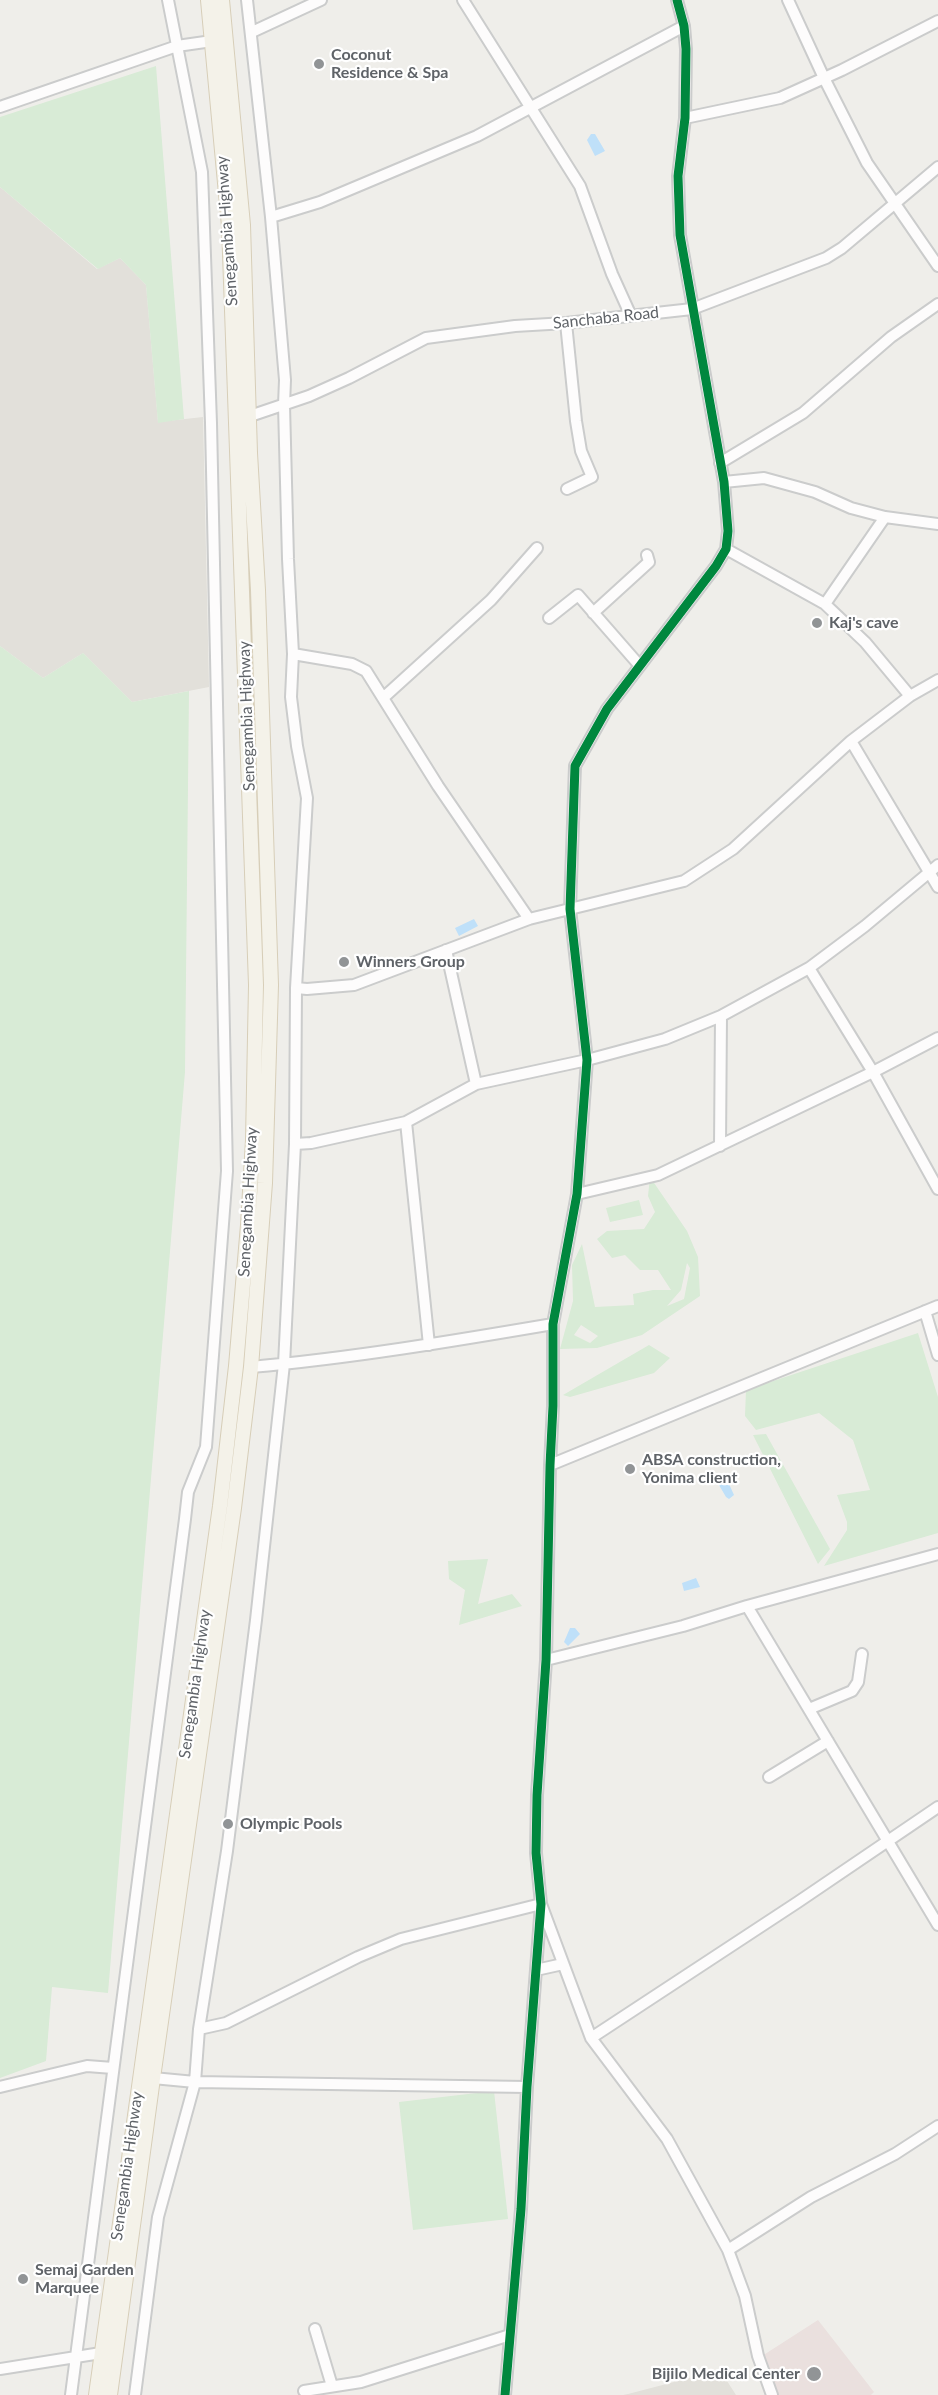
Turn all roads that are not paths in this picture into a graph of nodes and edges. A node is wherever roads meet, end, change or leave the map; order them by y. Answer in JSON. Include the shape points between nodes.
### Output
{"nodes":[{"id":1,"x":168,"y":0,"type":"edge"},
{"id":2,"x":208,"y":0,"type":"edge"},
{"id":3,"x":222,"y":0,"type":"edge"},
{"id":4,"x":247,"y":0,"type":"edge"},
{"id":5,"x":321,"y":0,"type":"edge"},
{"id":6,"x":462,"y":0,"type":"edge"},
{"id":7,"x":677,"y":0,"type":"edge"},
{"id":8,"x":788,"y":0,"type":"edge"},
{"id":9,"x":938,"y":21,"type":"edge"},
{"id":10,"x":684,"y":26,"type":"junction"},
{"id":11,"x":252,"y":32,"type":"junction"},
{"id":12,"x":212,"y":41,"type":"junction"},
{"id":13,"x":177,"y":46,"type":"junction"},
{"id":14,"x":824,"y":78,"type":"junction"},
{"id":15,"x":532,"y":106,"type":"junction"},
{"id":16,"x":0,"y":107,"type":"edge"},
{"id":17,"x":685,"y":118,"type":"junction"},
{"id":18,"x":938,"y":167,"type":"edge"},
{"id":19,"x":897,"y":204,"type":"junction"},
{"id":20,"x":271,"y":217,"type":"junction"},
{"id":21,"x":938,"y":266,"type":"edge"},
{"id":22,"x":938,"y":304,"type":"edge"},
{"id":23,"x":692,"y":309,"type":"junction"},
{"id":24,"x":632,"y":316,"type":"junction"},
{"id":25,"x":566,"y":323,"type":"junction"},
{"id":26,"x":284,"y":405,"type":"junction"},
{"id":27,"x":250,"y":416,"type":"junction"},
{"id":28,"x":720,"y":463,"type":"junction"},
{"id":29,"x":724,"y":482,"type":"junction"},
{"id":30,"x":567,"y":489,"type":"dead end"},
{"id":31,"x":885,"y":517,"type":"junction"},
{"id":32,"x":938,"y":524,"type":"edge"},
{"id":33,"x":537,"y":548,"type":"dead end"},
{"id":34,"x":726,"y":549,"type":"junction"},
{"id":35,"x":647,"y":555,"type":"dead end"},
{"id":36,"x":825,"y":604,"type":"junction"},
{"id":37,"x":593,"y":613,"type":"junction"},
{"id":38,"x":549,"y":618,"type":"dead end"},
{"id":39,"x":293,"y":654,"type":"junction"},
{"id":40,"x":640,"y":666,"type":"junction"},
{"id":41,"x":938,"y":680,"type":"edge"},
{"id":42,"x":910,"y":696,"type":"junction"},
{"id":43,"x":383,"y":698,"type":"junction"},
{"id":44,"x":851,"y":741,"type":"junction"},
{"id":45,"x":934,"y":868,"type":"edge"},
{"id":46,"x":938,"y":887,"type":"edge"},
{"id":47,"x":570,"y":909,"type":"junction"},
{"id":48,"x":529,"y":919,"type":"junction"},
{"id":49,"x":446,"y":950,"type":"junction"},
{"id":50,"x":809,"y":968,"type":"junction"},
{"id":51,"x":296,"y":988,"type":"junction"},
{"id":52,"x":721,"y":1016,"type":"junction"},
{"id":53,"x":938,"y":1038,"type":"edge"},
{"id":54,"x":587,"y":1060,"type":"junction"},
{"id":55,"x":873,"y":1072,"type":"junction"},
{"id":56,"x":476,"y":1084,"type":"junction"},
{"id":57,"x":406,"y":1122,"type":"junction"},
{"id":58,"x":295,"y":1144,"type":"junction"},
{"id":59,"x":720,"y":1146,"type":"junction"},
{"id":60,"x":938,"y":1189,"type":"edge"},
{"id":61,"x":577,"y":1194,"type":"junction"},
{"id":62,"x":938,"y":1306,"type":"edge"},
{"id":63,"x":926,"y":1311,"type":"junction"},
{"id":64,"x":553,"y":1324,"type":"junction"},
{"id":65,"x":429,"y":1345,"type":"junction"},
{"id":66,"x":938,"y":1355,"type":"edge"},
{"id":67,"x":284,"y":1364,"type":"junction"},
{"id":68,"x":251,"y":1367,"type":"junction"},
{"id":69,"x":550,"y":1465,"type":"junction"},
{"id":70,"x":938,"y":1554,"type":"edge"},
{"id":71,"x":747,"y":1606,"type":"junction"},
{"id":72,"x":862,"y":1654,"type":"dead end"},
{"id":73,"x":546,"y":1660,"type":"junction"},
{"id":74,"x":809,"y":1709,"type":"junction"},
{"id":75,"x":828,"y":1741,"type":"junction"},
{"id":76,"x":769,"y":1777,"type":"dead end"},
{"id":77,"x":938,"y":1807,"type":"edge"},
{"id":78,"x":889,"y":1842,"type":"junction"},
{"id":79,"x":541,"y":1904,"type":"junction"},
{"id":80,"x":938,"y":1925,"type":"edge"},
{"id":81,"x":563,"y":1964,"type":"junction"},
{"id":82,"x":536,"y":1970,"type":"junction"},
{"id":83,"x":199,"y":2029,"type":"junction"},
{"id":84,"x":591,"y":2038,"type":"junction"},
{"id":85,"x":113,"y":2068,"type":"junction"},
{"id":86,"x":153,"y":2078,"type":"junction"},
{"id":87,"x":195,"y":2082,"type":"junction"},
{"id":88,"x":0,"y":2087,"type":"edge"},
{"id":89,"x":527,"y":2087,"type":"junction"},
{"id":90,"x":938,"y":2126,"type":"edge"},
{"id":91,"x":728,"y":2250,"type":"junction"},
{"id":92,"x":315,"y":2329,"type":"dead end"},
{"id":93,"x":510,"y":2335,"type":"junction"},
{"id":94,"x":101,"y":2354,"type":"junction"},
{"id":95,"x":76,"y":2358,"type":"junction"},
{"id":96,"x":0,"y":2369,"type":"edge"},
{"id":97,"x":332,"y":2386,"type":"junction"},
{"id":98,"x":304,"y":2391,"type":"dead end"},
{"id":99,"x":71,"y":2395,"type":"edge"},
{"id":100,"x":96,"y":2395,"type":"edge"},
{"id":101,"x":110,"y":2395,"type":"edge"},
{"id":102,"x":135,"y":2395,"type":"edge"},
{"id":103,"x":505,"y":2395,"type":"edge"},
{"id":104,"x":772,"y":2395,"type":"edge"}],
"edges":[{"from":1,"to":13,"type":"street"},
{"from":2,"to":12,"type":"main road","name":"Senegambia Highway"},
{"from":3,"to":27,"type":"main road","name":"Senegambia Highway","via":[[243,225]]},
{"from":4,"to":11,"type":"street"},
{"from":5,"to":11,"type":"street"},
{"from":6,"to":15,"type":"street"},
{"from":7,"to":10,"type":"street"},
{"from":8,"to":14,"type":"street"},
{"from":9,"to":14,"type":"street"},
{"from":10,"to":15,"type":"street"},
{"from":10,"to":17,"type":"street"},
{"from":11,"to":20,"type":"street"},
{"from":12,"to":13,"type":"street"},
{"from":12,"to":94,"type":"main road","name":"Senegambia Highway","via":[[229,226],[243,590],[256,985],[252,1161],[237,1366],[220,1506]]},
{"from":13,"to":16,"type":"street"},
{"from":13,"to":85,"type":"street","via":[[201,172],[211,423],[227,1171],[206,1447],[187,1501]]},
{"from":14,"to":17,"type":"street","via":[[780,98]]},
{"from":14,"to":19,"type":"street","via":[[867,163]]},
{"from":15,"to":20,"type":"street","via":[[477,136],[320,202]]},
{"from":15,"to":24,"type":"street","via":[[580,186]]},
{"from":17,"to":23,"type":"street","via":[[678,176],[680,235]]},
{"from":18,"to":19,"type":"street","name":"Sanchaba Road"},
{"from":19,"to":21,"type":"street"},
{"from":19,"to":23,"type":"street","name":"Sanchaba Road","via":[[826,258]]},
{"from":20,"to":26,"type":"street"},
{"from":22,"to":28,"type":"street","via":[[891,337],[803,413]]},
{"from":23,"to":24,"type":"street","name":"Sanchaba Road"},
{"from":23,"to":28,"type":"street"},
{"from":24,"to":25,"type":"street","name":"Sanchaba Road"},
{"from":25,"to":26,"type":"street","name":"Sanchaba Road","via":[[426,338],[349,378]]},
{"from":25,"to":30,"type":"street","via":[[581,451],[592,477]]},
{"from":26,"to":27,"type":"street","name":"Sanchaba Road"},
{"from":26,"to":39,"type":"street"},
{"from":27,"to":68,"type":"main road","name":"Senegambia Highway","via":[[270,985],[265,1183]]},
{"from":28,"to":29,"type":"street"},
{"from":29,"to":31,"type":"street","via":[[764,478]]},
{"from":29,"to":34,"type":"street"},
{"from":31,"to":32,"type":"street"},
{"from":31,"to":36,"type":"street"},
{"from":33,"to":43,"type":"street","via":[[491,600]]},
{"from":34,"to":36,"type":"street"},
{"from":34,"to":40,"type":"street"},
{"from":35,"to":37,"type":"street","via":[[649,562]]},
{"from":36,"to":42,"type":"street","via":[[865,642]]},
{"from":37,"to":38,"type":"street","via":[[578,595]]},
{"from":37,"to":40,"type":"street"},
{"from":39,"to":43,"type":"street","via":[[352,664],[366,671]]},
{"from":39,"to":51,"type":"street","via":[[291,697],[307,798]]},
{"from":40,"to":47,"type":"street","via":[[607,709],[575,766]]},
{"from":41,"to":42,"type":"street"},
{"from":42,"to":44,"type":"street"},
{"from":43,"to":48,"type":"street"},
{"from":44,"to":45,"type":"street"},
{"from":44,"to":47,"type":"street","via":[[733,849],[692,876]]},
{"from":45,"to":46,"type":"street"},
{"from":45,"to":50,"type":"street"},
{"from":47,"to":48,"type":"street"},
{"from":47,"to":54,"type":"street"},
{"from":48,"to":49,"type":"street"},
{"from":49,"to":51,"type":"street","via":[[354,985]]},
{"from":49,"to":56,"type":"street"},
{"from":50,"to":52,"type":"street"},
{"from":50,"to":55,"type":"street"},
{"from":51,"to":58,"type":"street"},
{"from":52,"to":54,"type":"street","via":[[666,1039]]},
{"from":52,"to":59,"type":"street"},
{"from":53,"to":55,"type":"street"},
{"from":54,"to":56,"type":"street"},
{"from":54,"to":61,"type":"street"},
{"from":55,"to":59,"type":"street"},
{"from":55,"to":60,"type":"street"},
{"from":56,"to":57,"type":"street"},
{"from":57,"to":58,"type":"street"},
{"from":57,"to":65,"type":"street"},
{"from":58,"to":67,"type":"street"},
{"from":59,"to":61,"type":"street","via":[[658,1175]]},
{"from":61,"to":64,"type":"street"},
{"from":62,"to":63,"type":"street"},
{"from":63,"to":66,"type":"street"},
{"from":63,"to":69,"type":"street"},
{"from":64,"to":65,"type":"street"},
{"from":64,"to":69,"type":"street"},
{"from":65,"to":67,"type":"street"},
{"from":67,"to":68,"type":"street"},
{"from":67,"to":83,"type":"street","via":[[227,1851]]},
{"from":68,"to":86,"type":"main road","name":"Senegambia Highway"},
{"from":69,"to":73,"type":"street"},
{"from":70,"to":71,"type":"street"},
{"from":71,"to":73,"type":"street"},
{"from":71,"to":74,"type":"street"},
{"from":72,"to":74,"type":"street","via":[[858,1682],[852,1691]]},
{"from":73,"to":79,"type":"street","via":[[536,1842]]},
{"from":74,"to":75,"type":"street"},
{"from":75,"to":76,"type":"street"},
{"from":75,"to":78,"type":"street"},
{"from":77,"to":78,"type":"street"},
{"from":78,"to":80,"type":"street"},
{"from":78,"to":84,"type":"street"},
{"from":79,"to":81,"type":"street"},
{"from":79,"to":82,"type":"street"},
{"from":79,"to":83,"type":"street","via":[[401,1939],[226,2023]]},
{"from":81,"to":82,"type":"street"},
{"from":81,"to":84,"type":"street"},
{"from":82,"to":89,"type":"street"},
{"from":83,"to":87,"type":"street"},
{"from":84,"to":91,"type":"street","via":[[667,2139]]},
{"from":85,"to":88,"type":"street","via":[[87,2066]]},
{"from":85,"to":95,"type":"street"},
{"from":86,"to":87,"type":"street"},
{"from":86,"to":101,"type":"main road","name":"Senegambia Highway"},
{"from":87,"to":89,"type":"street"},
{"from":87,"to":102,"type":"street","via":[[158,2217]]},
{"from":89,"to":93,"type":"street"},
{"from":90,"to":91,"type":"street","via":[[895,2154],[811,2197]]},
{"from":91,"to":104,"type":"street"},
{"from":92,"to":97,"type":"street"},
{"from":93,"to":97,"type":"street","via":[[361,2382]]},
{"from":93,"to":103,"type":"street"},
{"from":94,"to":95,"type":"street"},
{"from":94,"to":100,"type":"main road","name":"Senegambia Highway"},
{"from":95,"to":96,"type":"street"},
{"from":95,"to":99,"type":"street"},
{"from":97,"to":98,"type":"street"}]}
